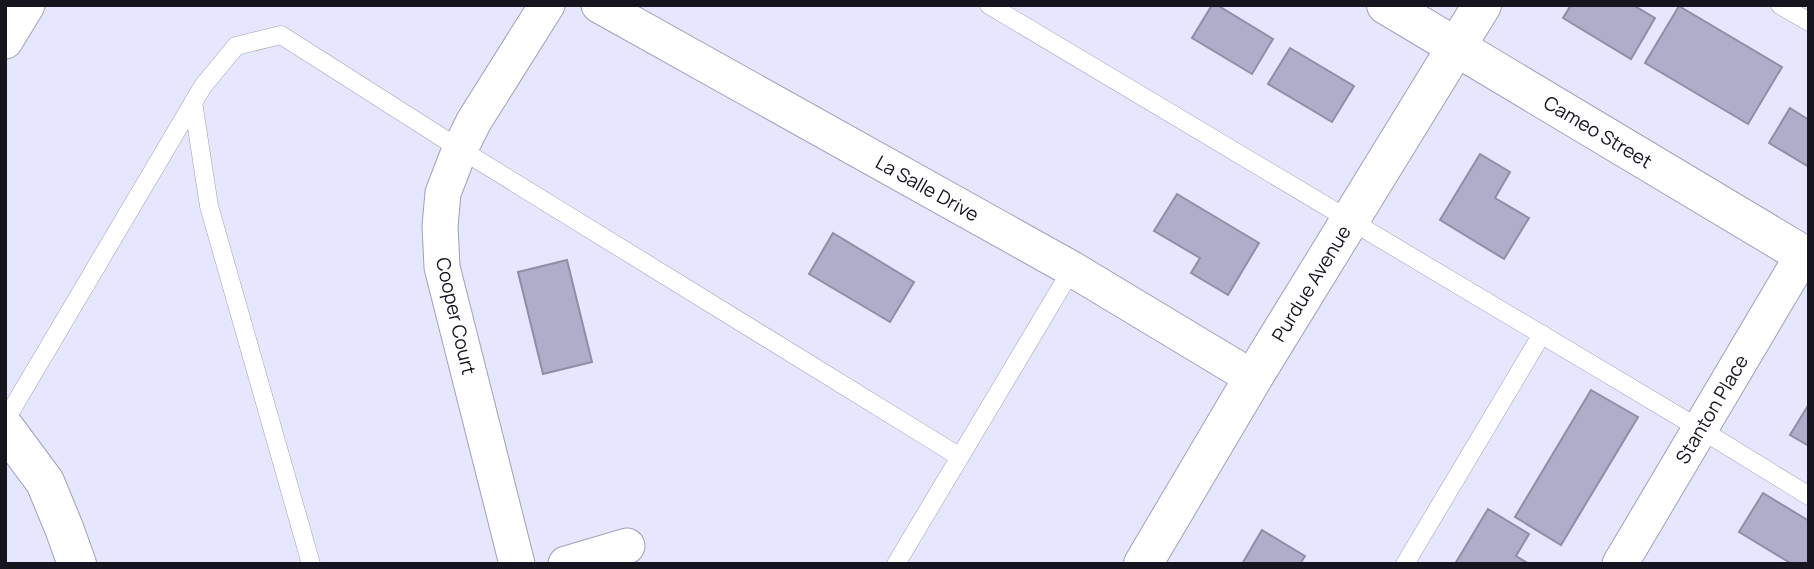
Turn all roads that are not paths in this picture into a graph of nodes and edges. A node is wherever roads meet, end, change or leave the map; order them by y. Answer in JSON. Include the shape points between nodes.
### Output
{"nodes":[{"id":1,"x":27,"y":5,"type":"edge"},
{"id":2,"x":547,"y":5,"type":"edge"},
{"id":3,"x":599,"y":5,"type":"edge"},
{"id":4,"x":989,"y":5,"type":"edge"},
{"id":5,"x":1386,"y":5,"type":"edge"},
{"id":6,"x":1482,"y":5,"type":"edge"},
{"id":7,"x":1780,"y":5,"type":"edge"},
{"id":8,"x":1809,"y":22,"type":"edge"},
{"id":9,"x":5,"y":41,"type":"edge"},
{"id":10,"x":1457,"y":48,"type":"junction"},
{"id":11,"x":193,"y":103,"type":"junction"},
{"id":12,"x":460,"y":149,"type":"junction"},
{"id":13,"x":1351,"y":220,"type":"junction"},
{"id":14,"x":1806,"y":256,"type":"edge"},
{"id":15,"x":1072,"y":269,"type":"junction"},
{"id":16,"x":1542,"y":334,"type":"junction"},
{"id":17,"x":1253,"y":378,"type":"junction"},
{"id":18,"x":5,"y":421,"type":"edge"},
{"id":19,"x":5,"y":428,"type":"edge"},
{"id":20,"x":1700,"y":429,"type":"junction"},
{"id":21,"x":960,"y":457,"type":"junction"},
{"id":22,"x":1809,"y":496,"type":"edge"},
{"id":23,"x":628,"y":546,"type":"dead end"},
{"id":24,"x":77,"y":564,"type":"edge"},
{"id":25,"x":311,"y":564,"type":"edge"},
{"id":26,"x":517,"y":564,"type":"edge"},
{"id":27,"x":566,"y":564,"type":"edge"},
{"id":28,"x":896,"y":564,"type":"edge"},
{"id":29,"x":1143,"y":564,"type":"edge"},
{"id":30,"x":1405,"y":564,"type":"edge"},
{"id":31,"x":1620,"y":564,"type":"edge"}],
"edges":[{"from":1,"to":9,"type":"street"},
{"from":2,"to":12,"type":"street","name":"Cooper Court"},
{"from":3,"to":15,"type":"street","name":"La Salle Drive"},
{"from":4,"to":13,"type":"lane"},
{"from":5,"to":10,"type":"street","name":"Cameo Street"},
{"from":6,"to":10,"type":"street","name":"Purdue Avenue"},
{"from":7,"to":8,"type":"lane"},
{"from":10,"to":13,"type":"street","name":"Purdue Avenue"},
{"from":10,"to":14,"type":"street","name":"Cameo Street"},
{"from":11,"to":12,"type":"lane","via":[[236,46],[281,34]]},
{"from":11,"to":18,"type":"lane"},
{"from":11,"to":25,"type":"lane","via":[[209,206]]},
{"from":12,"to":21,"type":"lane"},
{"from":12,"to":26,"type":"street","name":"Cooper Court","via":[[443,193],[442,267]]},
{"from":13,"to":16,"type":"lane"},
{"from":13,"to":17,"type":"street","name":"Purdue Avenue"},
{"from":14,"to":20,"type":"street","name":"Stanton Place"},
{"from":15,"to":17,"type":"street","name":"La Salle Drive"},
{"from":15,"to":21,"type":"lane"},
{"from":16,"to":20,"type":"lane"},
{"from":16,"to":30,"type":"lane"},
{"from":17,"to":29,"type":"street","name":"Purdue Avenue"},
{"from":19,"to":24,"type":"street","via":[[45,482]]},
{"from":20,"to":22,"type":"lane"},
{"from":20,"to":31,"type":"street","name":"Stanton Place"},
{"from":21,"to":28,"type":"lane"},
{"from":23,"to":27,"type":"street"}]}
